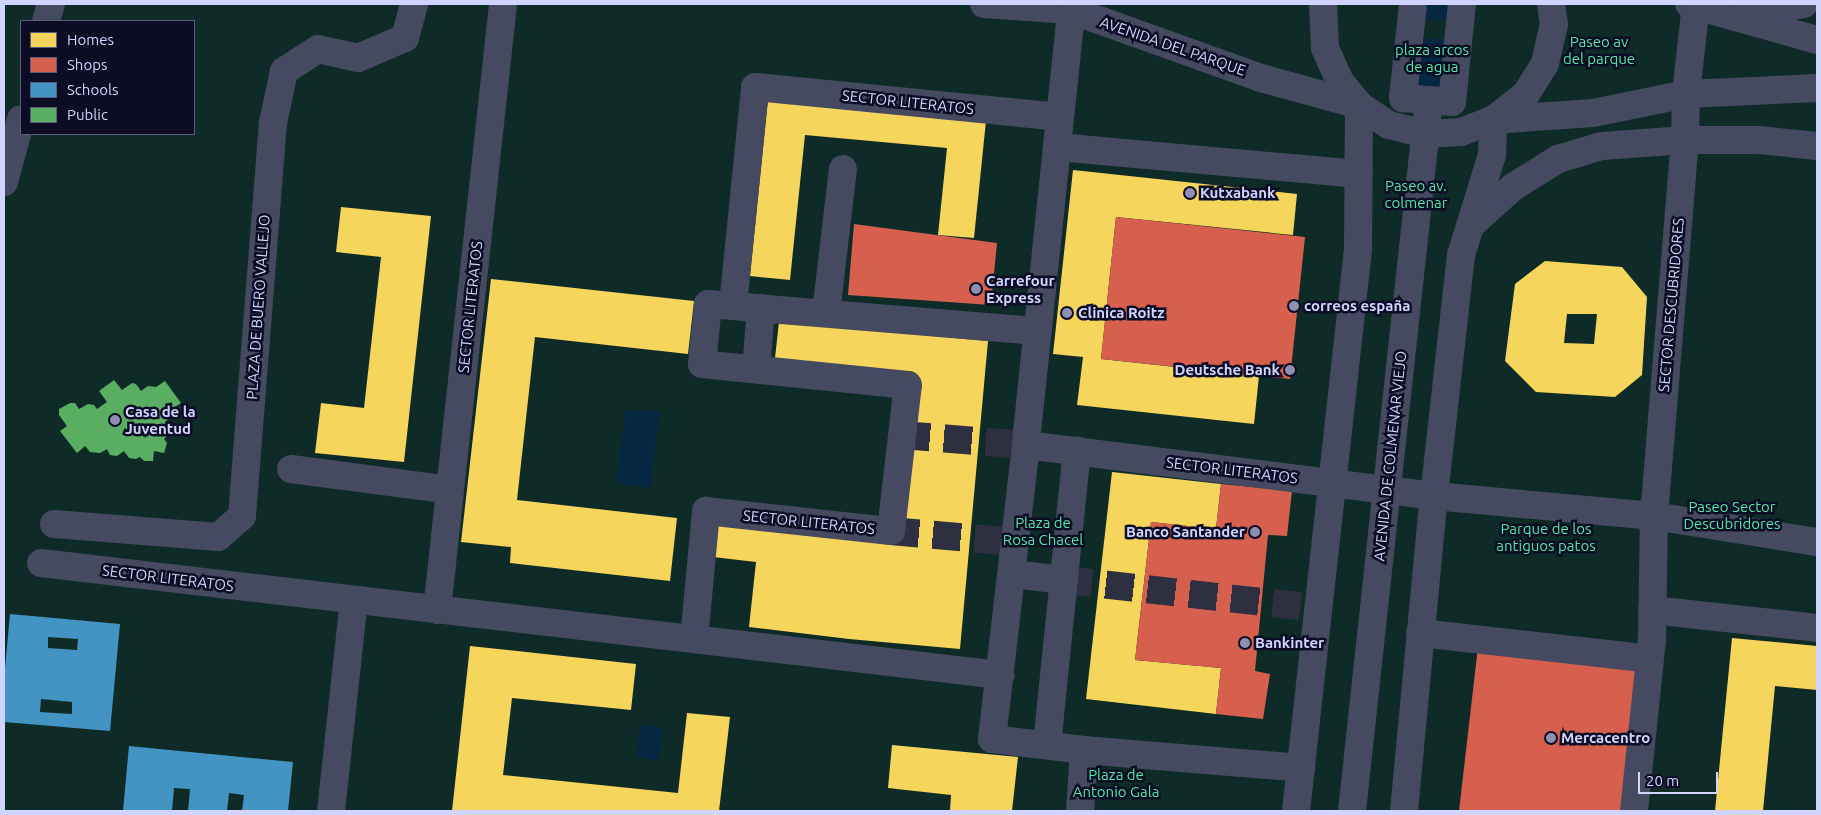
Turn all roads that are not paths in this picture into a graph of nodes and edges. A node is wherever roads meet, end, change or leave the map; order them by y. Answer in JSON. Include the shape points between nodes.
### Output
{"nodes":[{"id":1,"x":51,"y":4,"type":"edge"},
{"id":2,"x":414,"y":4,"type":"edge"},
{"id":3,"x":503,"y":4,"type":"edge"},
{"id":4,"x":984,"y":4,"type":"edge"},
{"id":5,"x":1323,"y":4,"type":"edge"},
{"id":6,"x":1413,"y":4,"type":"edge"},
{"id":7,"x":1462,"y":4,"type":"edge"},
{"id":8,"x":1551,"y":4,"type":"edge"},
{"id":9,"x":1804,"y":4,"type":"edge"},
{"id":10,"x":1693,"y":5,"type":"edge"},
{"id":11,"x":1071,"y":7,"type":"edge"},
{"id":12,"x":1732,"y":17,"type":"junction"},
{"id":13,"x":46,"y":20,"type":"edge"},
{"id":14,"x":1817,"y":40,"type":"edge"},
{"id":15,"x":1817,"y":88,"type":"edge"},
{"id":16,"x":1686,"y":94,"type":"junction"},
{"id":17,"x":1429,"y":100,"type":"junction"},
{"id":18,"x":1359,"y":104,"type":"junction"},
{"id":19,"x":1060,"y":117,"type":"junction"},
{"id":20,"x":1493,"y":120,"type":"junction"},
{"id":21,"x":20,"y":123,"type":"edge"},
{"id":22,"x":1426,"y":134,"type":"junction"},
{"id":23,"x":1685,"y":140,"type":"junction"},
{"id":24,"x":1817,"y":146,"type":"edge"},
{"id":25,"x":1056,"y":147,"type":"junction"},
{"id":26,"x":843,"y":169,"type":"dead end"},
{"id":27,"x":1358,"y":174,"type":"junction"},
{"id":28,"x":4,"y":182,"type":"edge"},
{"id":29,"x":1469,"y":227,"type":"junction"},
{"id":30,"x":733,"y":305,"type":"junction"},
{"id":31,"x":760,"y":308,"type":"junction"},
{"id":32,"x":826,"y":313,"type":"junction"},
{"id":33,"x":1038,"y":331,"type":"junction"},
{"id":34,"x":756,"y":369,"type":"junction"},
{"id":35,"x":1026,"y":445,"type":"junction"},
{"id":36,"x":1077,"y":451,"type":"junction"},
{"id":37,"x":291,"y":469,"type":"dead end"},
{"id":38,"x":1332,"y":482,"type":"junction"},
{"id":39,"x":450,"y":490,"type":"junction"},
{"id":40,"x":1387,"y":490,"type":"junction"},
{"id":41,"x":1434,"y":496,"type":"junction"},
{"id":42,"x":1654,"y":516,"type":"junction"},
{"id":43,"x":54,"y":524,"type":"dead end"},
{"id":44,"x":1817,"y":542,"type":"edge"},
{"id":45,"x":42,"y":563,"type":"dead end"},
{"id":46,"x":1012,"y":574,"type":"junction"},
{"id":47,"x":1064,"y":580,"type":"junction"},
{"id":48,"x":354,"y":600,"type":"junction"},
{"id":49,"x":437,"y":610,"type":"junction"},
{"id":50,"x":1652,"y":610,"type":"junction"},
{"id":51,"x":1817,"y":628,"type":"edge"},
{"id":52,"x":1420,"y":633,"type":"junction"},
{"id":53,"x":694,"y":639,"type":"junction"},
{"id":54,"x":1650,"y":658,"type":"junction"},
{"id":55,"x":1000,"y":675,"type":"junction"},
{"id":56,"x":1047,"y":745,"type":"junction"},
{"id":57,"x":1084,"y":750,"type":"junction"},
{"id":58,"x":1301,"y":768,"type":"junction"},
{"id":59,"x":331,"y":811,"type":"edge"},
{"id":60,"x":1080,"y":811,"type":"edge"},
{"id":61,"x":1296,"y":811,"type":"edge"},
{"id":62,"x":1352,"y":811,"type":"edge"},
{"id":63,"x":1404,"y":811,"type":"edge"},
{"id":64,"x":1634,"y":811,"type":"edge"}],
"edges":[{"from":1,"to":13,"type":"street"},
{"from":2,"to":43,"type":"street","name":"PLAZA DE BUERO VALLEJO","via":[[405,38],[358,58],[318,49],[284,71],[272,123],[242,516],[218,537]]},
{"from":3,"to":39,"type":"street","name":"SECTOR LITERATOS"},
{"from":4,"to":11,"type":"street","name":"AVENIDA DEL PARQUE"},
{"from":5,"to":18,"type":"street","via":[[1325,48],[1339,80]]},
{"from":6,"to":17,"type":"street","via":[[1403,98]]},
{"from":7,"to":17,"type":"street","via":[[1452,102]]},
{"from":8,"to":20,"type":"street","via":[[1554,25],[1545,63],[1526,94]]},
{"from":9,"to":12,"type":"street"},
{"from":10,"to":12,"type":"street"},
{"from":10,"to":16,"type":"street","name":"SECTOR DESCUBRIDORES"},
{"from":11,"to":18,"type":"street","name":"AVENIDA DEL PARQUE","via":[[1261,78]]},
{"from":11,"to":19,"type":"street"},
{"from":12,"to":14,"type":"street"},
{"from":15,"to":16,"type":"street"},
{"from":16,"to":20,"type":"street","via":[[1593,113]]},
{"from":16,"to":23,"type":"street","name":"SECTOR DESCUBRIDORES"},
{"from":17,"to":22,"type":"street","name":"AVENIDA DE COLMENAR VIEJO"},
{"from":18,"to":22,"type":"street","via":[[1389,124]]},
{"from":18,"to":27,"type":"street"},
{"from":19,"to":25,"type":"street"},
{"from":19,"to":30,"type":"street","name":"SECTOR LITERATOS","via":[[755,87]]},
{"from":20,"to":22,"type":"street","via":[[1460,132]]},
{"from":20,"to":29,"type":"street","via":[[1492,155]]},
{"from":21,"to":28,"type":"street"},
{"from":22,"to":40,"type":"street","name":"AVENIDA DE COLMENAR VIEJO"},
{"from":23,"to":24,"type":"street","via":[[1760,140]]},
{"from":23,"to":29,"type":"street","via":[[1602,146],[1558,159],[1513,187]]},
{"from":23,"to":42,"type":"street","name":"SECTOR DESCUBRIDORES"},
{"from":25,"to":27,"type":"street"},
{"from":25,"to":33,"type":"street"},
{"from":26,"to":32,"type":"street"},
{"from":27,"to":38,"type":"street","via":[[1358,250]]},
{"from":29,"to":41,"type":"street","via":[[1461,256]]},
{"from":30,"to":31,"type":"street","name":"SECTOR LITERATOS"},
{"from":30,"to":34,"type":"street","name":"SECTOR LITERATOS","via":[[708,304],[702,364]]},
{"from":31,"to":32,"type":"street","name":"SECTOR LITERATOS"},
{"from":31,"to":34,"type":"street"},
{"from":32,"to":33,"type":"street","name":"SECTOR LITERATOS"},
{"from":33,"to":35,"type":"street"},
{"from":34,"to":53,"type":"street","name":"SECTOR LITERATOS","via":[[908,384],[891,531],[706,511]]},
{"from":35,"to":36,"type":"street","name":"SECTOR LITERATOS"},
{"from":35,"to":46,"type":"street"},
{"from":36,"to":38,"type":"street","name":"SECTOR LITERATOS"},
{"from":36,"to":47,"type":"street"},
{"from":37,"to":39,"type":"street"},
{"from":38,"to":40,"type":"street","name":"SECTOR LITERATOS"},
{"from":38,"to":58,"type":"street"},
{"from":39,"to":49,"type":"street","name":"SECTOR LITERATOS"},
{"from":40,"to":41,"type":"street"},
{"from":40,"to":62,"type":"street","name":"AVENIDA DE COLMENAR VIEJO"},
{"from":41,"to":42,"type":"street"},
{"from":41,"to":52,"type":"street"},
{"from":42,"to":44,"type":"street"},
{"from":42,"to":50,"type":"street","name":"SECTOR DESCUBRIDORES"},
{"from":45,"to":48,"type":"street","name":"SECTOR LITERATOS"},
{"from":46,"to":47,"type":"street"},
{"from":46,"to":55,"type":"street"},
{"from":47,"to":56,"type":"street"},
{"from":48,"to":49,"type":"street","name":"SECTOR LITERATOS"},
{"from":48,"to":59,"type":"street"},
{"from":49,"to":53,"type":"street","name":"SECTOR LITERATOS"},
{"from":50,"to":51,"type":"street"},
{"from":50,"to":54,"type":"street","name":"SECTOR DESCUBRIDORES"},
{"from":52,"to":54,"type":"street"},
{"from":52,"to":63,"type":"street"},
{"from":53,"to":55,"type":"street","name":"SECTOR LITERATOS"},
{"from":54,"to":64,"type":"street","name":"SECTOR DESCUBRIDORES"},
{"from":55,"to":56,"type":"street","via":[[992,739]]},
{"from":56,"to":57,"type":"street"},
{"from":57,"to":58,"type":"street"},
{"from":57,"to":60,"type":"street"},
{"from":58,"to":61,"type":"street"}]}
